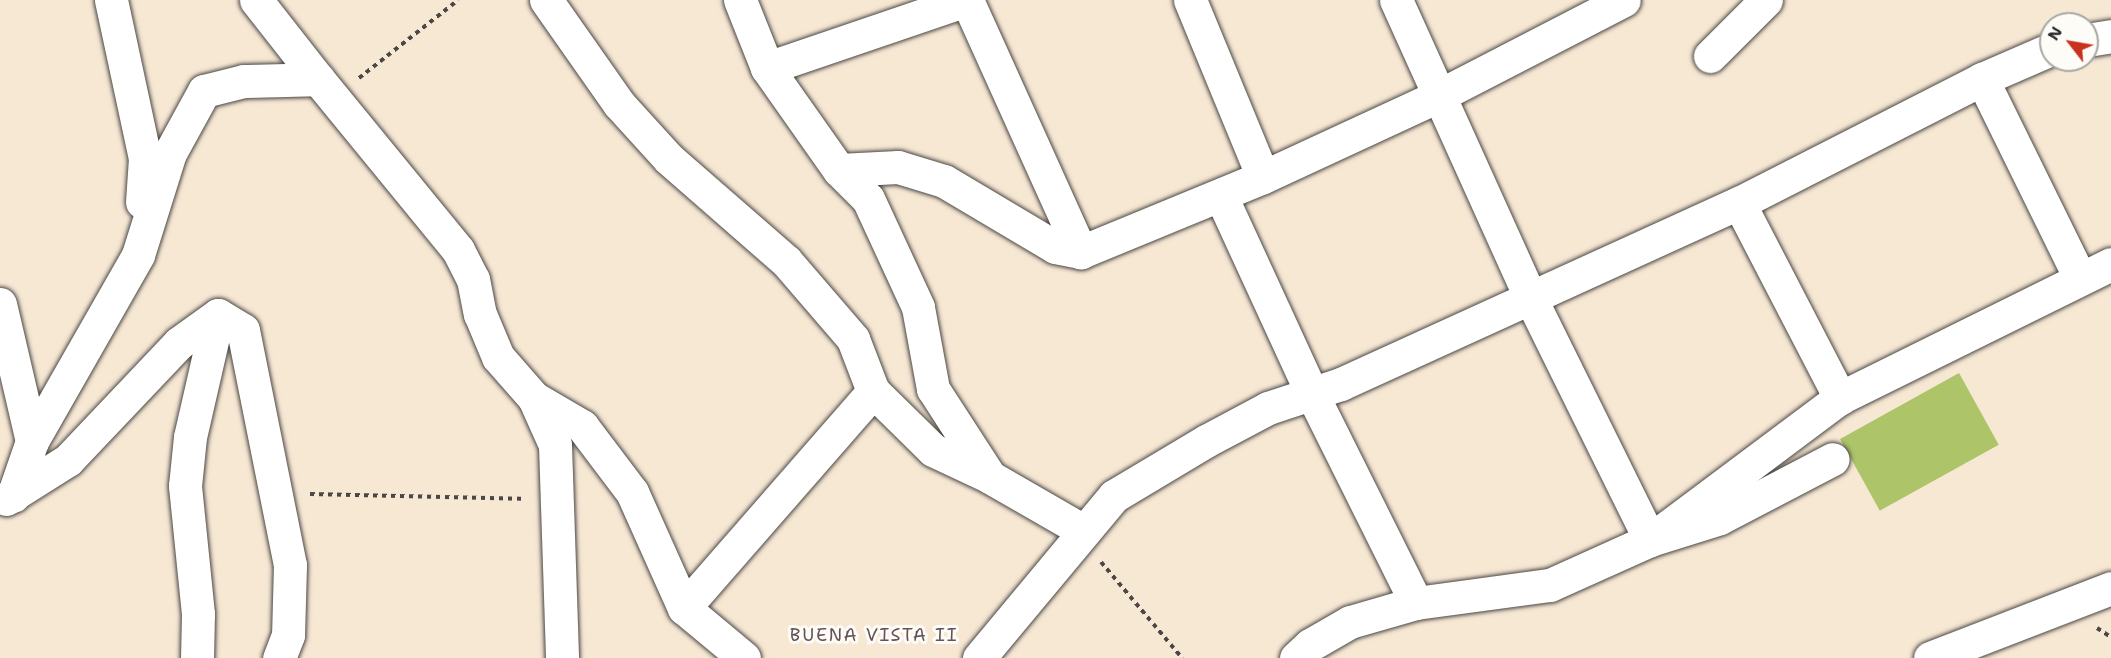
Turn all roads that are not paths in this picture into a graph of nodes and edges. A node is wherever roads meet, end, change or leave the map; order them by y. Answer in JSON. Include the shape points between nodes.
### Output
{"nodes":[{"id":1,"x":111,"y":0,"type":"edge"},
{"id":2,"x":256,"y":0,"type":"edge"},
{"id":3,"x":546,"y":0,"type":"edge"},
{"id":4,"x":740,"y":0,"type":"edge"},
{"id":5,"x":1190,"y":0,"type":"edge"},
{"id":6,"x":1396,"y":0,"type":"edge"},
{"id":7,"x":1766,"y":0,"type":"edge"},
{"id":8,"x":1612,"y":3,"type":"edge"},
{"id":9,"x":2039,"y":54,"type":"edge"},
{"id":10,"x":1710,"y":56,"type":"dead end"},
{"id":11,"x":767,"y":68,"type":"junction"},
{"id":12,"x":1982,"y":79,"type":"junction"},
{"id":13,"x":326,"y":88,"type":"junction"},
{"id":14,"x":1438,"y":96,"type":"junction"},
{"id":15,"x":839,"y":170,"type":"junction"},
{"id":16,"x":1263,"y":177,"type":"junction"},
{"id":17,"x":1221,"y":196,"type":"junction"},
{"id":18,"x":1739,"y":203,"type":"junction"},
{"id":19,"x":1081,"y":252,"type":"junction"},
{"id":20,"x":138,"y":255,"type":"junction"},
{"id":21,"x":2111,"y":264,"type":"edge"},
{"id":22,"x":2080,"y":278,"type":"junction"},
{"id":23,"x":1530,"y":297,"type":"junction"},
{"id":24,"x":0,"y":304,"type":"edge"},
{"id":25,"x":218,"y":315,"type":"junction"},
{"id":26,"x":873,"y":391,"type":"junction"},
{"id":27,"x":1312,"y":394,"type":"junction"},
{"id":28,"x":534,"y":398,"type":"junction"},
{"id":29,"x":1840,"y":398,"type":"junction"},
{"id":30,"x":32,"y":441,"type":"junction"},
{"id":31,"x":1833,"y":459,"type":"dead end"},
{"id":32,"x":990,"y":477,"type":"junction"},
{"id":33,"x":7,"y":499,"type":"edge"},
{"id":34,"x":1082,"y":530,"type":"junction"},
{"id":35,"x":1650,"y":540,"type":"junction"},
{"id":36,"x":2111,"y":588,"type":"edge"},
{"id":37,"x":1416,"y":603,"type":"junction"},
{"id":38,"x":684,"y":608,"type":"junction"},
{"id":39,"x":287,"y":650,"type":"edge"},
{"id":40,"x":197,"y":658,"type":"edge"},
{"id":41,"x":562,"y":658,"type":"edge"},
{"id":42,"x":744,"y":658,"type":"edge"},
{"id":43,"x":979,"y":658,"type":"edge"},
{"id":44,"x":1296,"y":658,"type":"edge"},
{"id":45,"x":1930,"y":658,"type":"edge"}],
"edges":[{"from":1,"to":20,"type":"street","via":[[145,158]]},
{"from":2,"to":13,"type":"street"},
{"from":3,"to":26,"type":"street","via":[[619,104],[669,159],[786,261],[853,339]]},
{"from":4,"to":11,"type":"street"},
{"from":5,"to":16,"type":"street"},
{"from":6,"to":14,"type":"street"},
{"from":7,"to":10,"type":"street"},
{"from":8,"to":14,"type":"street"},
{"from":9,"to":12,"type":"street"},
{"from":11,"to":15,"type":"street"},
{"from":11,"to":19,"type":"street","via":[[967,0]]},
{"from":12,"to":18,"type":"street"},
{"from":12,"to":22,"type":"street"},
{"from":13,"to":20,"type":"street","via":[[244,81],[204,91],[170,153]]},
{"from":13,"to":28,"type":"street","via":[[458,250],[473,279],[480,314],[498,357]]},
{"from":14,"to":16,"type":"street"},
{"from":14,"to":23,"type":"street"},
{"from":15,"to":19,"type":"street","via":[[898,167],[944,181],[1055,247]]},
{"from":15,"to":32,"type":"street","via":[[868,199],[918,307],[933,389]]},
{"from":16,"to":17,"type":"street"},
{"from":17,"to":19,"type":"street"},
{"from":17,"to":27,"type":"street"},
{"from":18,"to":23,"type":"street"},
{"from":18,"to":29,"type":"street"},
{"from":20,"to":30,"type":"street"},
{"from":21,"to":22,"type":"street"},
{"from":22,"to":29,"type":"street"},
{"from":23,"to":27,"type":"street"},
{"from":23,"to":35,"type":"street"},
{"from":24,"to":30,"type":"street"},
{"from":25,"to":33,"type":"street","via":[[179,343],[68,460]]},
{"from":25,"to":39,"type":"street","via":[[243,330],[290,565]]},
{"from":25,"to":40,"type":"street","via":[[190,437],[185,486],[198,614]]},
{"from":26,"to":32,"type":"street","via":[[933,450]]},
{"from":26,"to":38,"type":"street"},
{"from":27,"to":34,"type":"street","via":[[1268,408],[1206,441],[1114,496]]},
{"from":27,"to":37,"type":"street"},
{"from":28,"to":38,"type":"street","via":[[582,426],[632,492]]},
{"from":28,"to":41,"type":"street","via":[[555,445]]},
{"from":29,"to":35,"type":"street"},
{"from":30,"to":33,"type":"street"},
{"from":31,"to":35,"type":"street","via":[[1720,518]]},
{"from":32,"to":34,"type":"street"},
{"from":34,"to":43,"type":"street"},
{"from":35,"to":37,"type":"street","via":[[1550,585]]},
{"from":36,"to":45,"type":"street","via":[[2066,609]]},
{"from":37,"to":44,"type":"street","via":[[1350,621]]},
{"from":38,"to":42,"type":"street"}]}
